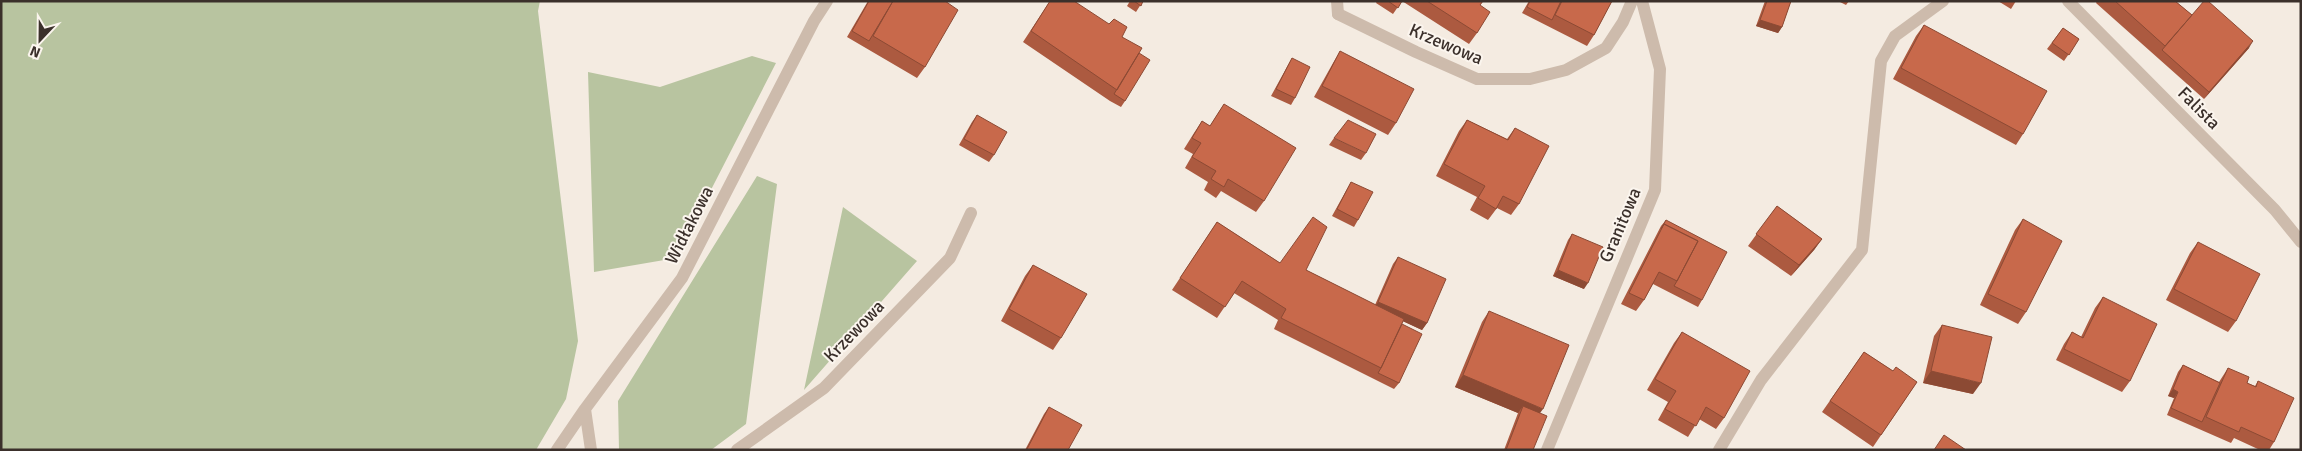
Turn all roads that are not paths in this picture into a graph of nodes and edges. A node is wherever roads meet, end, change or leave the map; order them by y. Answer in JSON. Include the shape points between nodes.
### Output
{"nodes":[{"id":1,"x":828,"y":1,"type":"edge"},
{"id":2,"x":1632,"y":1,"type":"edge"},
{"id":3,"x":1642,"y":1,"type":"edge"},
{"id":4,"x":1943,"y":1,"type":"edge"},
{"id":5,"x":2068,"y":1,"type":"edge"},
{"id":6,"x":1338,"y":8,"type":"edge"},
{"id":7,"x":972,"y":213,"type":"dead end"},
{"id":8,"x":2301,"y":242,"type":"edge"},
{"id":9,"x":585,"y":408,"type":"junction"},
{"id":10,"x":557,"y":450,"type":"edge"},
{"id":11,"x":591,"y":450,"type":"edge"},
{"id":12,"x":737,"y":450,"type":"edge"},
{"id":13,"x":1547,"y":450,"type":"edge"},
{"id":14,"x":1719,"y":450,"type":"edge"}],
"edges":[{"from":1,"to":9,"type":"street","name":"Widłakowa","via":[[814,21],[682,278]]},
{"from":2,"to":6,"type":"street","name":"Krzewowa","via":[[1606,48],[1566,70],[1530,79],[1478,78],[1416,52]]},
{"from":3,"to":13,"type":"street","name":"Granitowa","via":[[1660,69],[1654,190]]},
{"from":4,"to":14,"type":"street","via":[[1895,36],[1880,61],[1862,250],[1762,380]]},
{"from":5,"to":8,"type":"street","name":"Falista","via":[[2276,210]]},
{"from":7,"to":12,"type":"street","name":"Krzewowa","via":[[950,258],[824,388]]},
{"from":9,"to":10,"type":"street","name":"Widłakowa"},
{"from":9,"to":11,"type":"street"}]}
